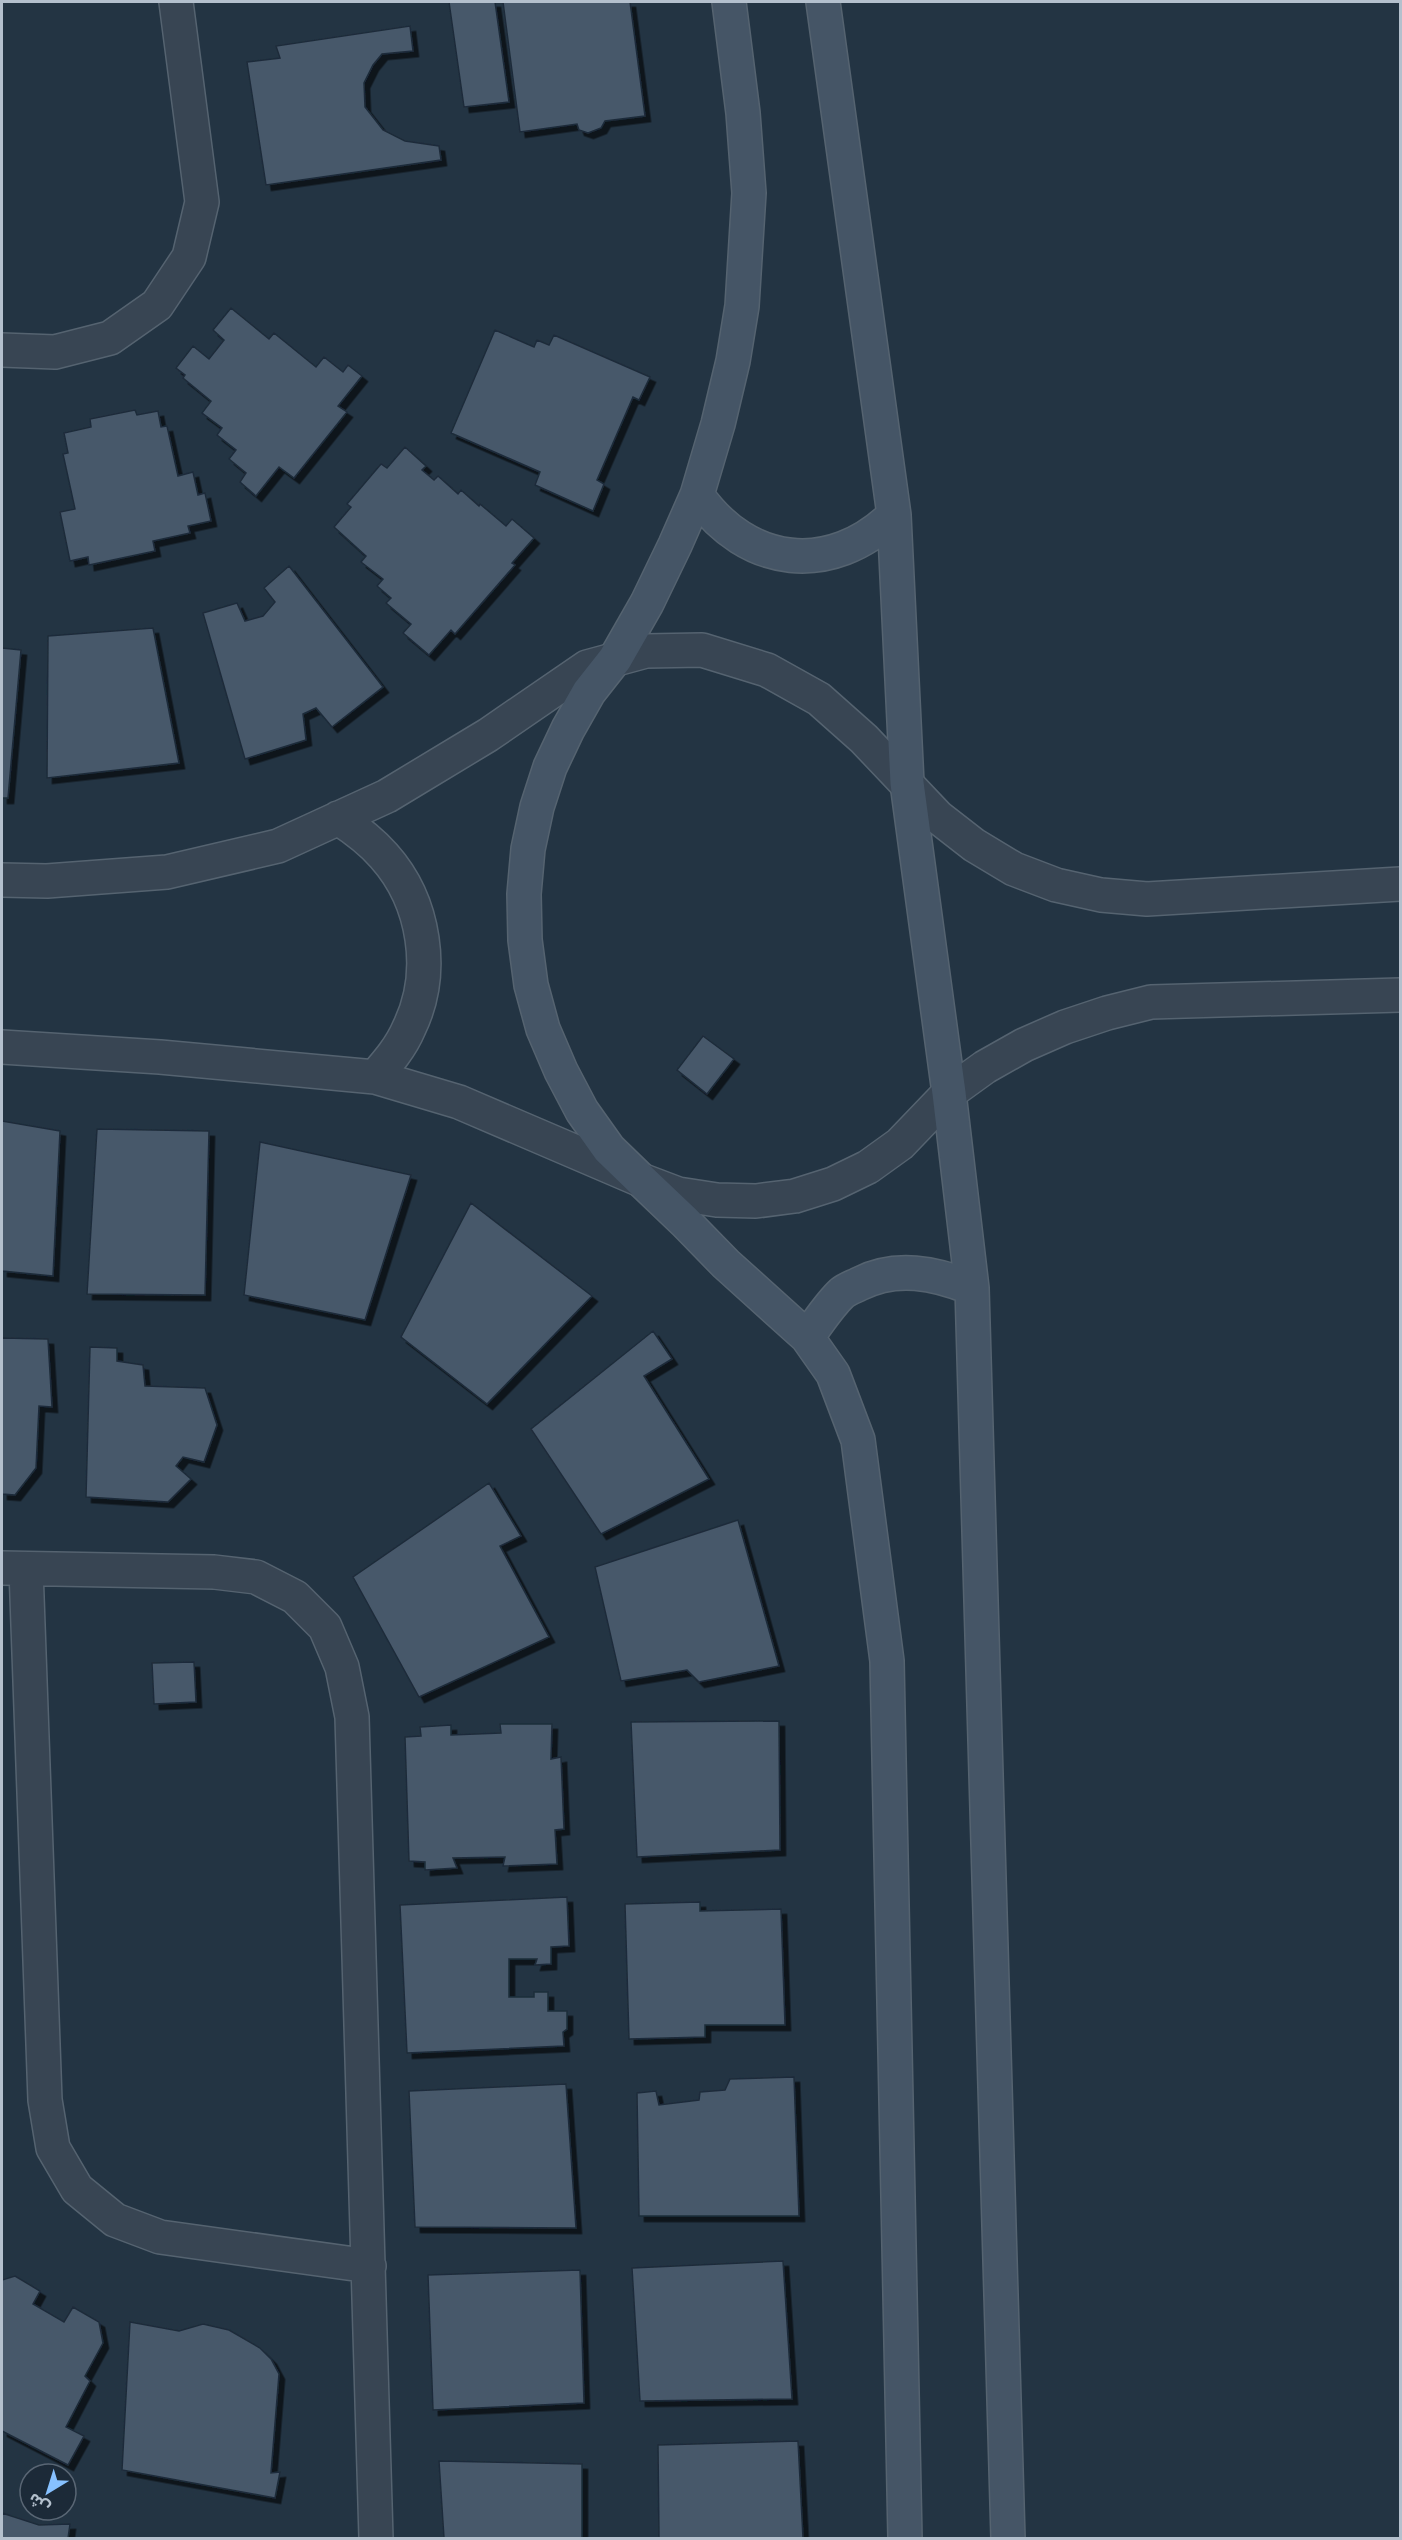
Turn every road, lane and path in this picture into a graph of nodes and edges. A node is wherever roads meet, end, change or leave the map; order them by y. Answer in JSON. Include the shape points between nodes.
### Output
{"nodes":[{"id":1,"x":176,"y":2,"type":"edge"},
{"id":2,"x":729,"y":2,"type":"edge"},
{"id":3,"x":823,"y":2,"type":"edge"},
{"id":4,"x":2,"y":350,"type":"edge"},
{"id":5,"x":697,"y":495,"type":"junction"},
{"id":6,"x":894,"y":515,"type":"junction"},
{"id":7,"x":615,"y":659,"type":"junction"},
{"id":8,"x":907,"y":783,"type":"junction"},
{"id":9,"x":338,"y":818,"type":"junction"},
{"id":10,"x":2,"y":880,"type":"edge"},
{"id":11,"x":1401,"y":884,"type":"edge"},
{"id":12,"x":1401,"y":995,"type":"edge"},
{"id":13,"x":2,"y":1047,"type":"edge"},
{"id":14,"x":375,"y":1077,"type":"junction"},
{"id":15,"x":949,"y":1093,"type":"junction"},
{"id":16,"x":640,"y":1180,"type":"junction"},
{"id":17,"x":972,"y":1288,"type":"junction"},
{"id":18,"x":807,"y":1337,"type":"junction"},
{"id":19,"x":14,"y":1568,"type":"edge"},
{"id":20,"x":369,"y":2266,"type":"junction"},
{"id":21,"x":376,"y":2538,"type":"edge"},
{"id":22,"x":905,"y":2538,"type":"edge"},
{"id":23,"x":1008,"y":2538,"type":"edge"}],
"edges":[{"from":1,"to":4,"type":"street","via":[[202,202],[189,258],[157,305],[110,338],[55,352]]},
{"from":2,"to":5,"type":"street","via":[[749,193],[747,250],[733,361]]},
{"from":3,"to":6,"type":"street"},
{"from":5,"to":6,"type":"street","via":[[727,530],[768,551],[791,556],[837,552],[878,531]]},
{"from":5,"to":7,"type":"street","via":[[647,603]]},
{"from":6,"to":8,"type":"street"},
{"from":7,"to":8,"type":"street","via":[[646,651],[702,650],[767,670],[819,699]]},
{"from":7,"to":9,"type":"street","via":[[587,667],[488,735],[387,796]]},
{"from":7,"to":16,"type":"street","via":[[568,729],[537,807],[528,849],[525,940],[540,1018],[561,1071],[582,1111],[609,1149]]},
{"from":8,"to":11,"type":"street","via":[[938,817],[1014,869],[1101,896],[1147,899]]},
{"from":8,"to":15,"type":"street"},
{"from":9,"to":10,"type":"street","via":[[278,846],[166,872],[47,881]]},
{"from":9,"to":14,"type":"street","via":[[385,856],[411,900],[422,939],[424,969],[410,1028]]},
{"from":12,"to":15,"type":"street","via":[[1151,1002],[1086,1020],[1024,1045]]},
{"from":13,"to":14,"type":"street"},
{"from":14,"to":16,"type":"street","via":[[459,1102]]},
{"from":15,"to":16,"type":"street","via":[[900,1144],[868,1167],[795,1196],[717,1200],[678,1194]]},
{"from":15,"to":17,"type":"street"},
{"from":16,"to":18,"type":"street"},
{"from":17,"to":18,"type":"street","via":[[946,1277],[920,1273],[893,1273],[867,1280],[843,1292]]},
{"from":17,"to":23,"type":"street"},
{"from":18,"to":22,"type":"street","via":[[833,1374],[858,1440],[887,1662]]},
{"from":19,"to":20,"type":"street","via":[[45,2100],[53,2148],[77,2189],[115,2220],[160,2236]]},
{"from":19,"to":20,"type":"street","via":[[214,1572],[256,1577],[295,1597],[325,1627],[342,1666],[352,1717]]},
{"from":20,"to":21,"type":"street"}]}
